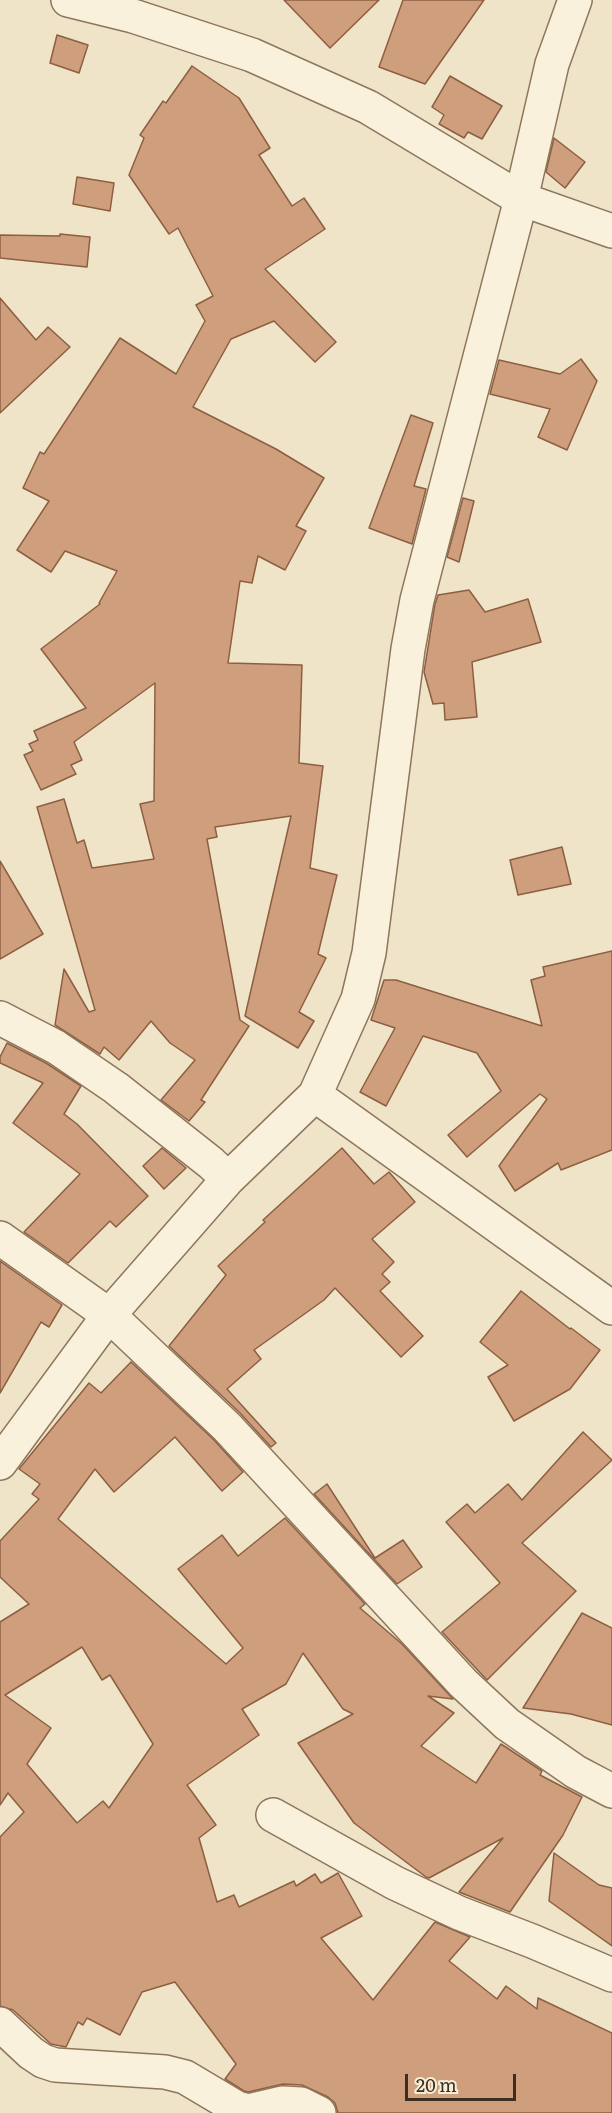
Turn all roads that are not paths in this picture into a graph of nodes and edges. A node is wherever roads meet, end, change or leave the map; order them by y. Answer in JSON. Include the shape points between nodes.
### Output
{"nodes":[{"id":1,"x":68,"y":0,"type":"edge"},
{"id":2,"x":575,"y":0,"type":"edge"},
{"id":3,"x":521,"y":199,"type":"junction"},
{"id":4,"x":612,"y":231,"type":"edge"},
{"id":5,"x":0,"y":1018,"type":"edge"},
{"id":6,"x":315,"y":1095,"type":"junction"},
{"id":7,"x":228,"y":1179,"type":"junction"},
{"id":8,"x":0,"y":1238,"type":"edge"},
{"id":9,"x":612,"y":1308,"type":"edge"},
{"id":10,"x":109,"y":1315,"type":"junction"},
{"id":11,"x":0,"y":1463,"type":"edge"},
{"id":12,"x":612,"y":1791,"type":"edge"},
{"id":13,"x":273,"y":1815,"type":"dead end"},
{"id":14,"x":612,"y":1975,"type":"edge"},
{"id":15,"x":0,"y":2024,"type":"edge"},
{"id":16,"x":319,"y":2113,"type":"edge"}],
"edges":[{"from":1,"to":3,"type":"street","via":[[133,16],[252,55],[368,107]]},
{"from":2,"to":3,"type":"street","via":[[552,64]]},
{"from":3,"to":4,"type":"street"},
{"from":3,"to":6,"type":"street","via":[[417,600],[369,953],[358,999]]},
{"from":5,"to":7,"type":"street","via":[[56,1047],[117,1088]]},
{"from":6,"to":7,"type":"street"},
{"from":6,"to":9,"type":"street"},
{"from":7,"to":10,"type":"street"},
{"from":8,"to":10,"type":"street"},
{"from":10,"to":11,"type":"street"},
{"from":10,"to":12,"type":"street","via":[[227,1427],[463,1683],[507,1724],[576,1773]]},
{"from":13,"to":14,"type":"street","via":[[395,1883]]},
{"from":15,"to":16,"type":"street","via":[[31,2053],[55,2065],[165,2072],[185,2077],[248,2111],[282,2103],[300,2104]]}]}
